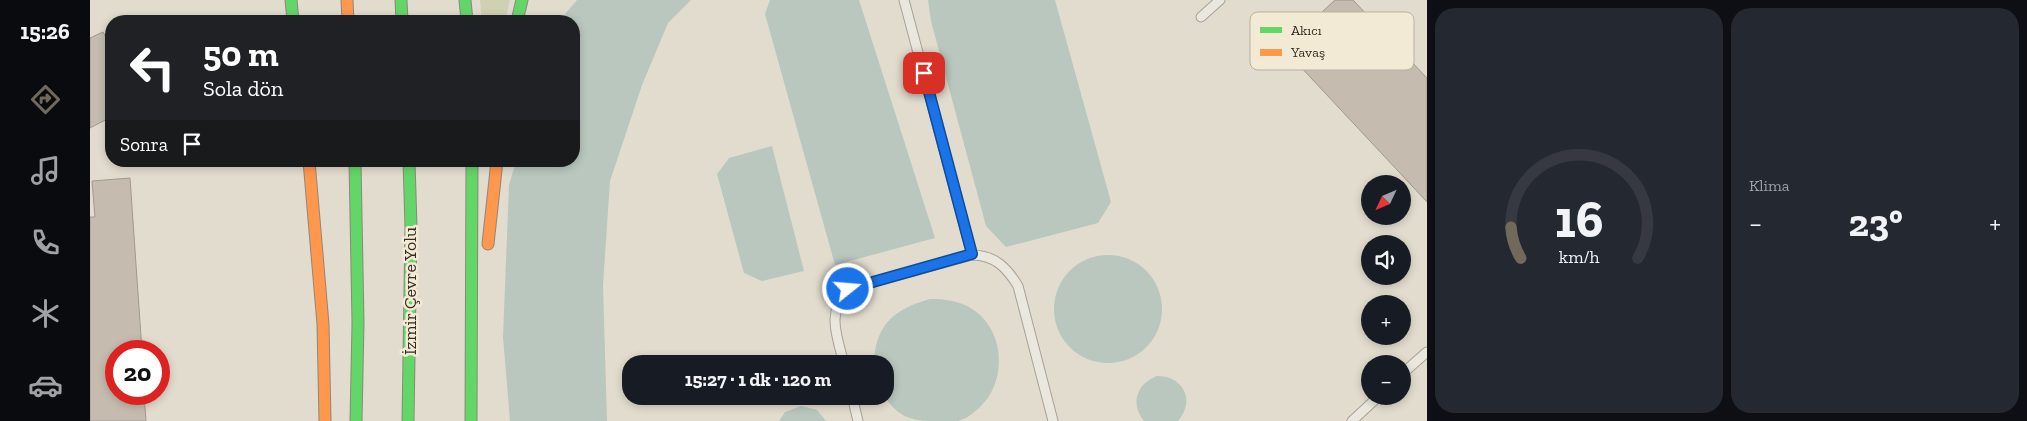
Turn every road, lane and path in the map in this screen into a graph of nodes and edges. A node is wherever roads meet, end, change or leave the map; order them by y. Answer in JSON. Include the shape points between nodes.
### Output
{"nodes":[{"id":1,"x":291,"y":0,"type":"edge"},
{"id":2,"x":347,"y":0,"type":"edge"},
{"id":3,"x":401,"y":0,"type":"edge"},
{"id":4,"x":465,"y":0,"type":"edge"},
{"id":5,"x":522,"y":0,"type":"edge"},
{"id":6,"x":904,"y":0,"type":"edge"},
{"id":7,"x":1220,"y":0,"type":"edge"},
{"id":8,"x":292,"y":15,"type":"edge"},
{"id":9,"x":348,"y":15,"type":"edge"},
{"id":10,"x":402,"y":15,"type":"edge"},
{"id":11,"x":466,"y":15,"type":"edge"},
{"id":12,"x":518,"y":15,"type":"edge"},
{"id":13,"x":1201,"y":17,"type":"dead end"},
{"id":14,"x":310,"y":167,"type":"edge"},
{"id":15,"x":354,"y":167,"type":"edge"},
{"id":16,"x":408,"y":167,"type":"edge"},
{"id":17,"x":472,"y":167,"type":"edge"},
{"id":18,"x":496,"y":167,"type":"edge"},
{"id":19,"x":972,"y":254,"type":"junction"},
{"id":20,"x":486,"y":255,"type":"dead end"},
{"id":21,"x":483,"y":275,"type":"dead end"},
{"id":22,"x":472,"y":352,"type":"junction"},
{"id":23,"x":1427,"y":352,"type":"edge"},
{"id":24,"x":842,"y":355,"type":"edge"},
{"id":25,"x":1411,"y":366,"type":"edge"},
{"id":26,"x":854,"y":405,"type":"edge"},
{"id":27,"x":1369,"y":405,"type":"edge"},
{"id":28,"x":324,"y":421,"type":"edge"},
{"id":29,"x":356,"y":421,"type":"edge"},
{"id":30,"x":408,"y":421,"type":"edge"},
{"id":31,"x":471,"y":421,"type":"edge"},
{"id":32,"x":858,"y":421,"type":"edge"},
{"id":33,"x":1053,"y":421,"type":"edge"},
{"id":34,"x":1352,"y":421,"type":"edge"}],
"edges":[{"from":1,"to":8,"type":"main road"},
{"from":2,"to":9,"type":"main road"},
{"from":3,"to":10,"type":"main road"},
{"from":4,"to":11,"type":"main road"},
{"from":5,"to":12,"type":"main road"},
{"from":6,"to":19,"type":"lane"},
{"from":7,"to":13,"type":"lane"},
{"from":14,"to":28,"type":"main road","via":[[326,382]]},
{"from":15,"to":29,"type":"main road","via":[[358,313]]},
{"from":16,"to":30,"type":"main road","name":"İzmir Çevre Yolu","via":[[411,226]]},
{"from":17,"to":22,"type":"main road"},
{"from":18,"to":20,"type":"main road"},
{"from":19,"to":24,"type":"lane","via":[[848,289],[841,297],[834,320]]},
{"from":19,"to":33,"type":"lane","via":[[994,259],[1010,272],[1018,286]]},
{"from":21,"to":22,"type":"main road"},
{"from":22,"to":31,"type":"main road"},
{"from":23,"to":25,"type":"lane"},
{"from":26,"to":32,"type":"lane"},
{"from":27,"to":34,"type":"lane"}]}
